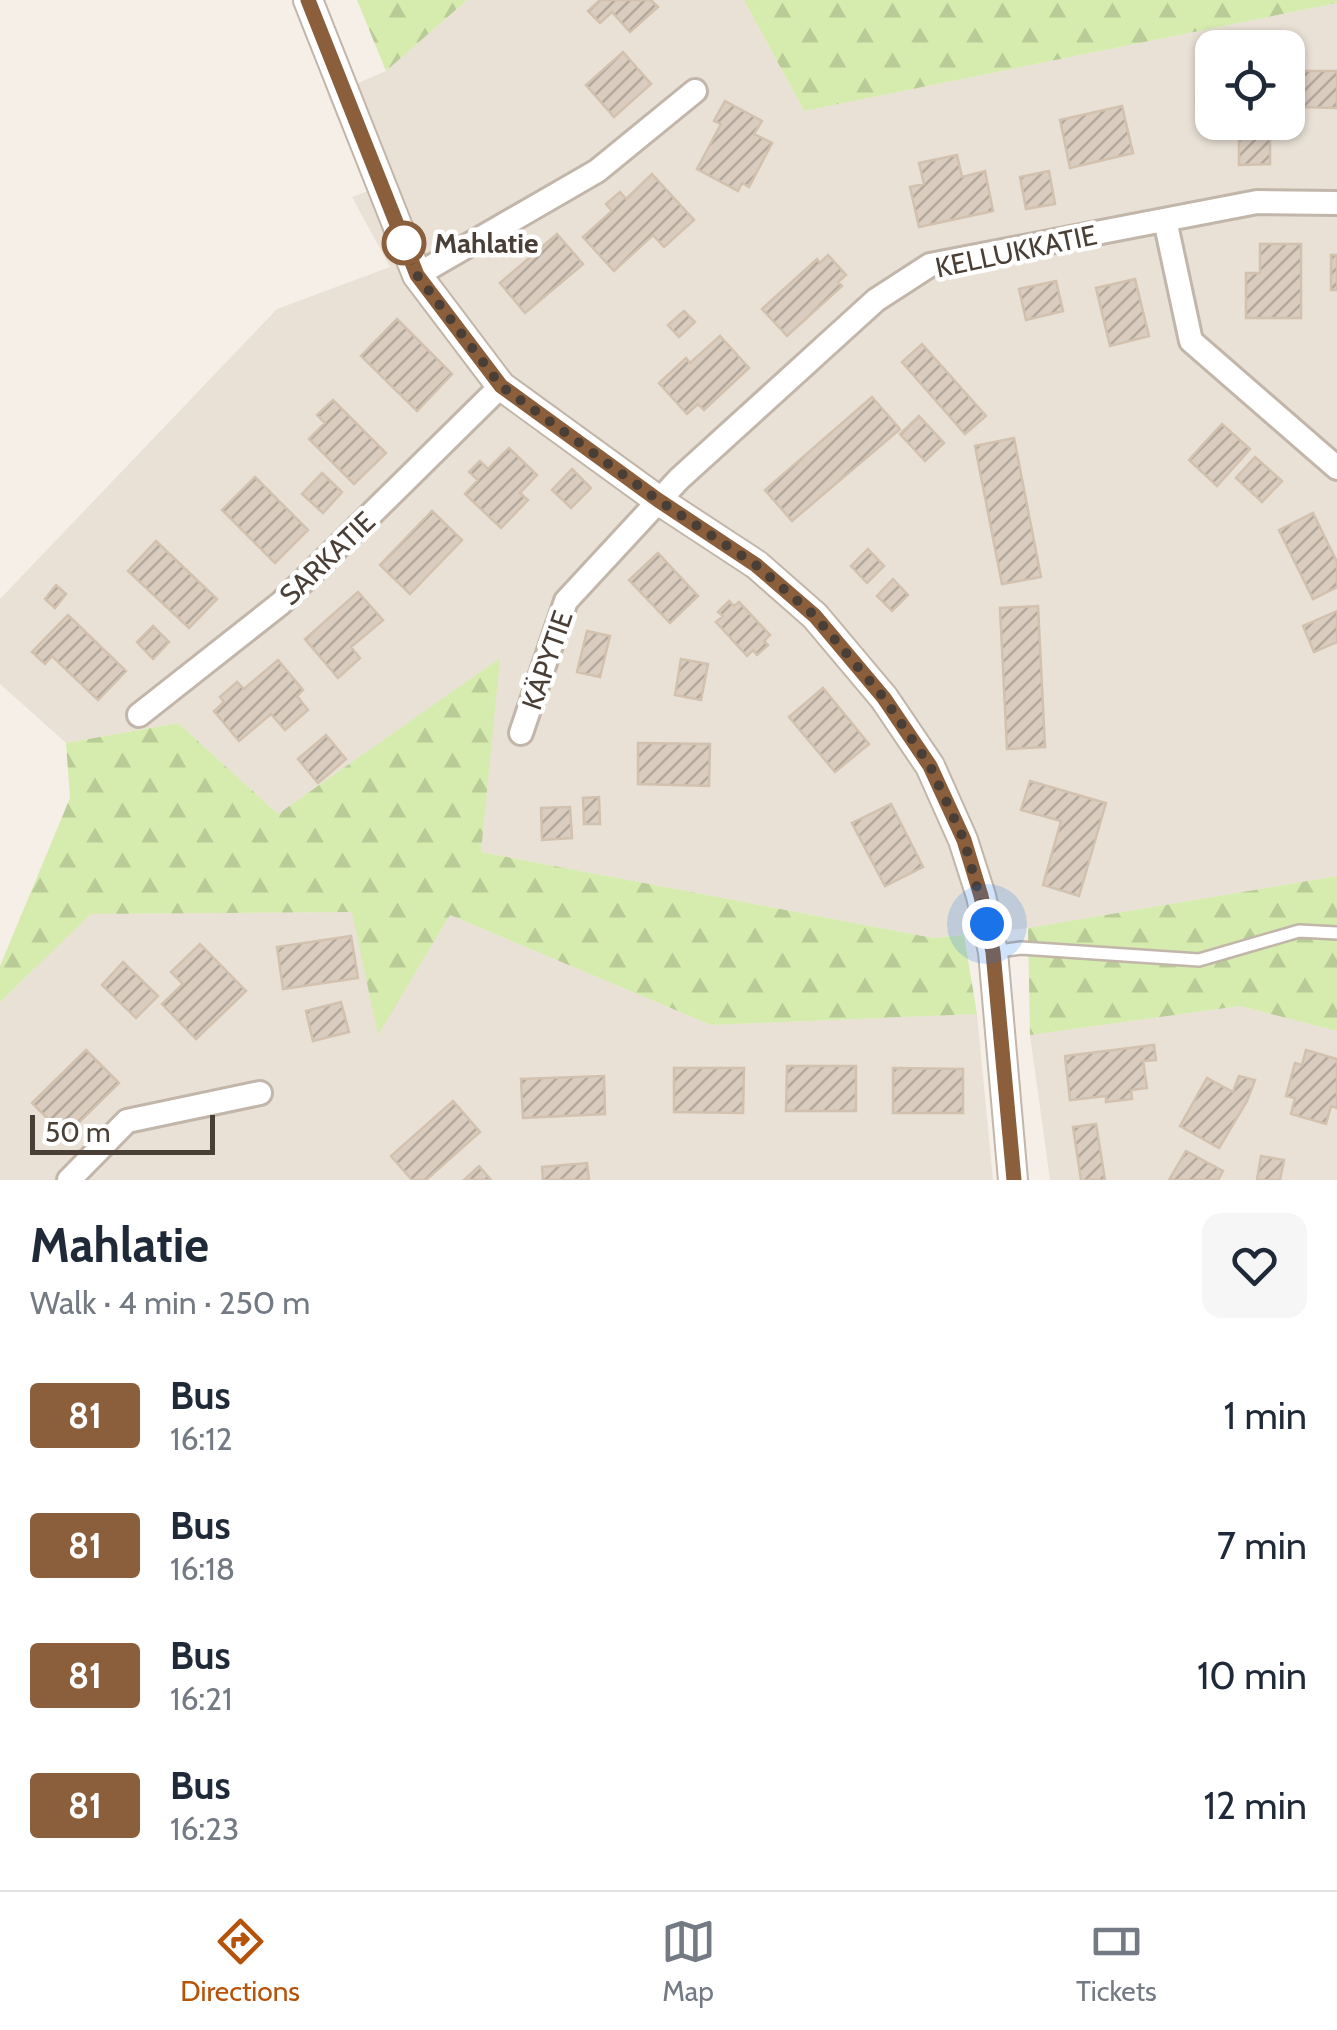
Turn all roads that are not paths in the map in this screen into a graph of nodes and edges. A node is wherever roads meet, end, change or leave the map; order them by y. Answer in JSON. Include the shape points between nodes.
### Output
{"nodes":[{"id":1,"x":308,"y":0,"type":"edge"},
{"id":2,"x":695,"y":91,"type":"dead end"},
{"id":3,"x":1337,"y":203,"type":"edge"},
{"id":4,"x":1165,"y":220,"type":"junction"},
{"id":5,"x":417,"y":275,"type":"junction"},
{"id":6,"x":501,"y":386,"type":"junction"},
{"id":7,"x":1337,"y":467,"type":"edge"},
{"id":8,"x":658,"y":500,"type":"junction"},
{"id":9,"x":139,"y":715,"type":"dead end"},
{"id":10,"x":522,"y":734,"type":"dead end"},
{"id":11,"x":1337,"y":934,"type":"edge"},
{"id":12,"x":993,"y":952,"type":"junction"},
{"id":13,"x":260,"y":1093,"type":"dead end"},
{"id":14,"x":68,"y":1180,"type":"edge"},
{"id":15,"x":1014,"y":1180,"type":"edge"}],
"edges":[{"from":1,"to":5,"type":"street"},
{"from":2,"to":5,"type":"street","via":[[597,171]]},
{"from":3,"to":4,"type":"street","name":"KELLUKKATIE","via":[[1257,202]]},
{"from":4,"to":7,"type":"street","via":[[1191,341]]},
{"from":4,"to":8,"type":"street","name":"KELLUKKATIE","via":[[930,266],[876,300]]},
{"from":5,"to":6,"type":"street"},
{"from":6,"to":8,"type":"street"},
{"from":6,"to":9,"type":"street","name":"SARKATIE","via":[[281,604]]},
{"from":8,"to":10,"type":"street","name":"KÄPYTIE","via":[[566,601]]},
{"from":8,"to":12,"type":"street","via":[[786,590],[884,698],[930,766],[964,840]]},
{"from":11,"to":12,"type":"lane","via":[[1299,931],[1199,960],[1021,948]]},
{"from":12,"to":15,"type":"street"},
{"from":13,"to":14,"type":"street","via":[[127,1122]]}]}
